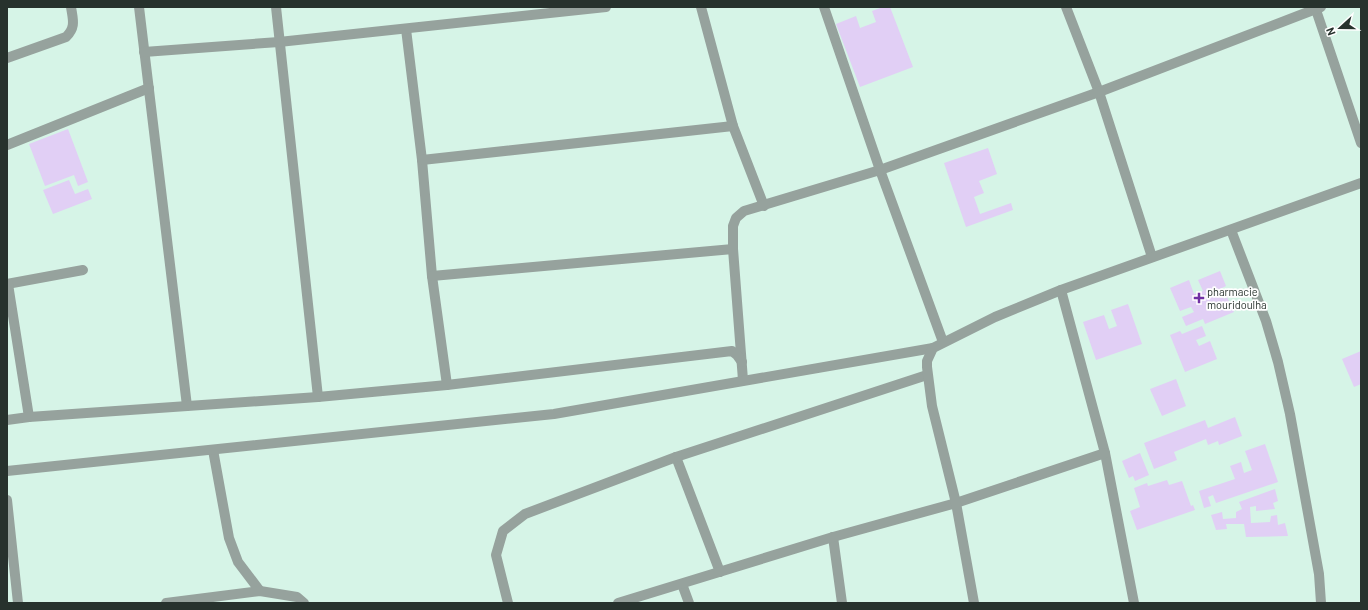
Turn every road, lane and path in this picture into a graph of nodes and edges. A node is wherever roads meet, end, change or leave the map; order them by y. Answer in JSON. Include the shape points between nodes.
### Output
{"nodes":[{"id":1,"x":71,"y":7,"type":"edge"},
{"id":2,"x":139,"y":7,"type":"edge"},
{"id":3,"x":276,"y":7,"type":"edge"},
{"id":4,"x":606,"y":7,"type":"edge"},
{"id":5,"x":701,"y":7,"type":"edge"},
{"id":6,"x":824,"y":7,"type":"edge"},
{"id":7,"x":1066,"y":7,"type":"edge"},
{"id":8,"x":1317,"y":8,"type":"edge"},
{"id":9,"x":406,"y":29,"type":"junction"},
{"id":10,"x":279,"y":42,"type":"junction"},
{"id":11,"x":144,"y":52,"type":"junction"},
{"id":12,"x":7,"y":58,"type":"edge"},
{"id":13,"x":149,"y":88,"type":"junction"},
{"id":14,"x":1099,"y":92,"type":"junction"},
{"id":15,"x":733,"y":126,"type":"junction"},
{"id":16,"x":1361,"y":143,"type":"edge"},
{"id":17,"x":7,"y":145,"type":"edge"},
{"id":18,"x":422,"y":160,"type":"junction"},
{"id":19,"x":880,"y":170,"type":"junction"},
{"id":20,"x":1361,"y":183,"type":"edge"},
{"id":21,"x":764,"y":206,"type":"junction"},
{"id":22,"x":1231,"y":230,"type":"junction"},
{"id":23,"x":734,"y":249,"type":"junction"},
{"id":24,"x":1152,"y":257,"type":"junction"},
{"id":25,"x":83,"y":270,"type":"dead end"},
{"id":26,"x":432,"y":276,"type":"junction"},
{"id":27,"x":8,"y":284,"type":"edge"},
{"id":28,"x":1061,"y":290,"type":"junction"},
{"id":29,"x":944,"y":342,"type":"junction"},
{"id":30,"x":933,"y":348,"type":"junction"},
{"id":31,"x":742,"y":362,"type":"junction"},
{"id":32,"x":927,"y":375,"type":"junction"},
{"id":33,"x":743,"y":380,"type":"junction"},
{"id":34,"x":447,"y":385,"type":"junction"},
{"id":35,"x":318,"y":397,"type":"junction"},
{"id":36,"x":188,"y":406,"type":"junction"},
{"id":37,"x":29,"y":417,"type":"junction"},
{"id":38,"x":7,"y":420,"type":"edge"},
{"id":39,"x":213,"y":450,"type":"junction"},
{"id":40,"x":1105,"y":453,"type":"junction"},
{"id":41,"x":676,"y":457,"type":"junction"},
{"id":42,"x":7,"y":471,"type":"edge"},
{"id":43,"x":7,"y":500,"type":"edge"},
{"id":44,"x":956,"y":503,"type":"junction"},
{"id":45,"x":833,"y":536,"type":"junction"},
{"id":46,"x":720,"y":572,"type":"junction"},
{"id":47,"x":682,"y":584,"type":"junction"},
{"id":48,"x":260,"y":591,"type":"junction"},
{"id":49,"x":18,"y":603,"type":"edge"},
{"id":50,"x":166,"y":603,"type":"edge"},
{"id":51,"x":304,"y":603,"type":"edge"},
{"id":52,"x":508,"y":603,"type":"edge"},
{"id":53,"x":618,"y":603,"type":"edge"},
{"id":54,"x":689,"y":603,"type":"edge"},
{"id":55,"x":842,"y":603,"type":"edge"},
{"id":56,"x":974,"y":603,"type":"edge"},
{"id":57,"x":1134,"y":603,"type":"edge"},
{"id":58,"x":1321,"y":603,"type":"edge"}],
"edges":[{"from":1,"to":12,"type":"street","via":[[73,24],[71,32],[66,37]]},
{"from":2,"to":11,"type":"street"},
{"from":3,"to":10,"type":"street"},
{"from":4,"to":9,"type":"street"},
{"from":5,"to":15,"type":"street"},
{"from":6,"to":19,"type":"street"},
{"from":7,"to":14,"type":"street"},
{"from":8,"to":14,"type":"street"},
{"from":8,"to":16,"type":"street"},
{"from":9,"to":10,"type":"street"},
{"from":9,"to":18,"type":"street"},
{"from":10,"to":11,"type":"street"},
{"from":10,"to":35,"type":"street"},
{"from":11,"to":13,"type":"street"},
{"from":13,"to":17,"type":"street"},
{"from":13,"to":36,"type":"street"},
{"from":14,"to":19,"type":"street"},
{"from":14,"to":24,"type":"street"},
{"from":15,"to":18,"type":"street"},
{"from":15,"to":21,"type":"street"},
{"from":18,"to":26,"type":"street"},
{"from":19,"to":21,"type":"street"},
{"from":19,"to":29,"type":"street"},
{"from":20,"to":22,"type":"street"},
{"from":21,"to":23,"type":"street","via":[[744,211],[736,218],[733,226]]},
{"from":22,"to":24,"type":"street"},
{"from":22,"to":58,"type":"street","via":[[1266,321],[1280,370],[1319,574]]},
{"from":23,"to":26,"type":"street"},
{"from":23,"to":31,"type":"street"},
{"from":24,"to":28,"type":"street"},
{"from":25,"to":27,"type":"street"},
{"from":26,"to":34,"type":"street"},
{"from":27,"to":37,"type":"street"},
{"from":28,"to":29,"type":"street","via":[[995,316]]},
{"from":28,"to":40,"type":"street"},
{"from":29,"to":30,"type":"street"},
{"from":30,"to":32,"type":"street","via":[[927,361]]},
{"from":30,"to":33,"type":"street"},
{"from":31,"to":33,"type":"street"},
{"from":31,"to":34,"type":"street","via":[[732,351]]},
{"from":32,"to":41,"type":"street"},
{"from":32,"to":44,"type":"street"},
{"from":33,"to":39,"type":"street","via":[[554,414]]},
{"from":34,"to":35,"type":"street"},
{"from":35,"to":36,"type":"street"},
{"from":36,"to":37,"type":"street"},
{"from":37,"to":38,"type":"street"},
{"from":39,"to":42,"type":"street"},
{"from":39,"to":48,"type":"street","via":[[229,538],[238,562]]},
{"from":40,"to":44,"type":"street"},
{"from":40,"to":57,"type":"street"},
{"from":41,"to":46,"type":"street"},
{"from":41,"to":52,"type":"street","via":[[525,514],[503,531],[496,555]]},
{"from":43,"to":49,"type":"street"},
{"from":44,"to":45,"type":"street"},
{"from":44,"to":56,"type":"street"},
{"from":45,"to":46,"type":"street"},
{"from":45,"to":55,"type":"street"},
{"from":46,"to":47,"type":"street"},
{"from":47,"to":53,"type":"street"},
{"from":47,"to":54,"type":"street"},
{"from":48,"to":50,"type":"street"},
{"from":48,"to":51,"type":"street","via":[[296,598]]}]}
